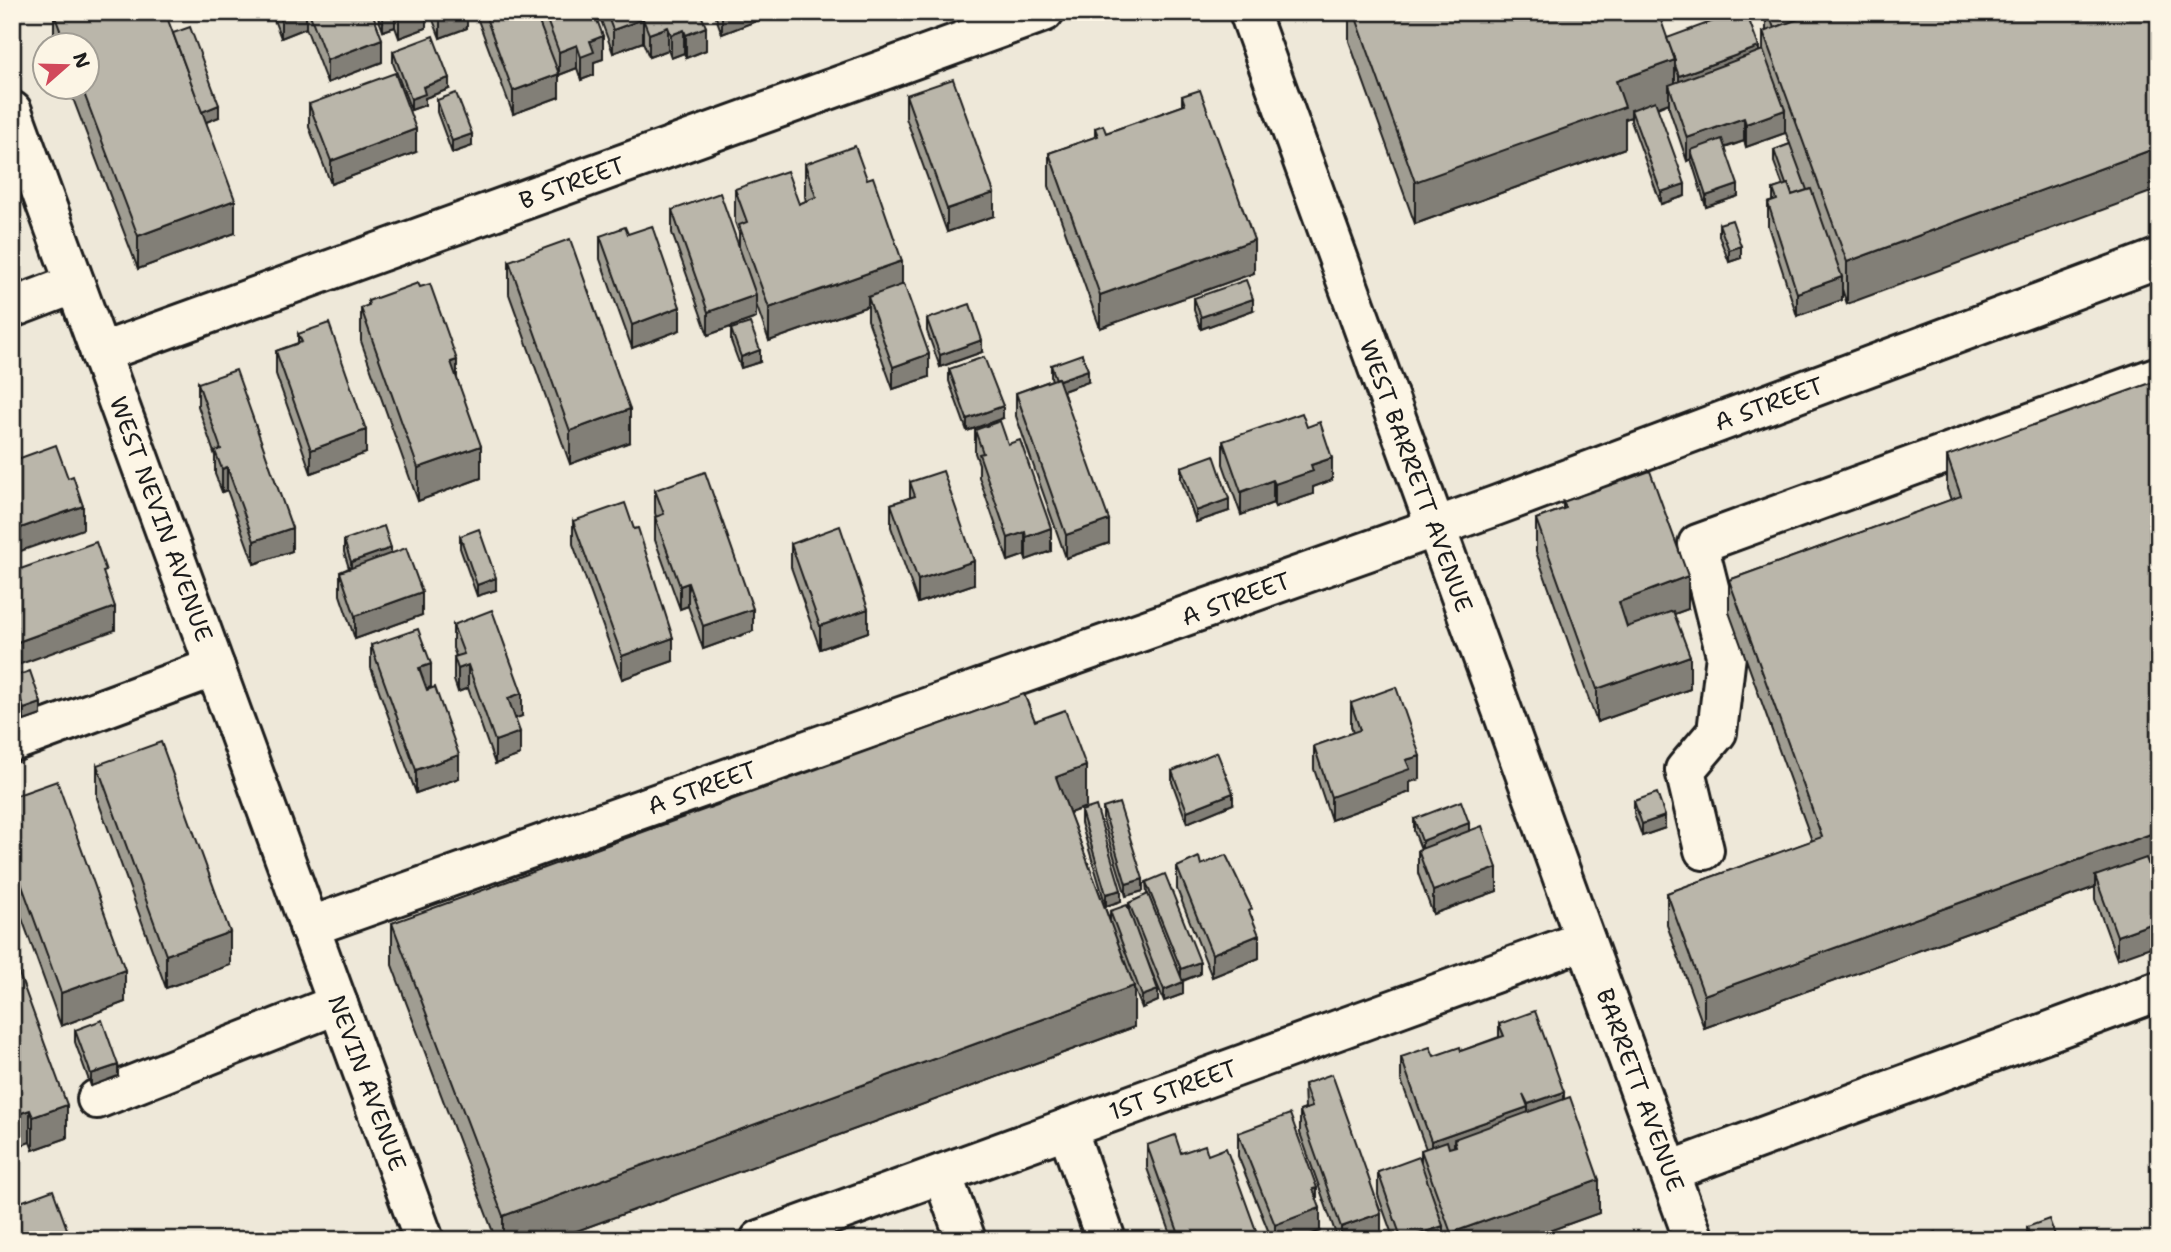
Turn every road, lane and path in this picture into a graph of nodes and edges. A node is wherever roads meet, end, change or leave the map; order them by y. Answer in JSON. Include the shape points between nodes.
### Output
{"nodes":[{"id":1,"x":1044,"y":12,"type":"edge"},
{"id":2,"x":1249,"y":12,"type":"edge"},
{"id":3,"x":12,"y":111,"type":"edge"},
{"id":4,"x":2159,"y":258,"type":"edge"},
{"id":5,"x":75,"y":284,"type":"junction"},
{"id":6,"x":12,"y":308,"type":"edge"},
{"id":7,"x":100,"y":353,"type":"junction"},
{"id":8,"x":2159,"y":376,"type":"edge"},
{"id":9,"x":1435,"y":528,"type":"junction"},
{"id":10,"x":215,"y":667,"type":"junction"},
{"id":11,"x":12,"y":742,"type":"edge"},
{"id":12,"x":1704,"y":850,"type":"dead end"},
{"id":13,"x":309,"y":927,"type":"junction"},
{"id":14,"x":1585,"y":940,"type":"junction"},
{"id":15,"x":2154,"y":993,"type":"edge"},
{"id":16,"x":338,"y":1004,"type":"junction"},
{"id":17,"x":97,"y":1099,"type":"dead end"},
{"id":18,"x":1066,"y":1128,"type":"junction"},
{"id":19,"x":1670,"y":1171,"type":"junction"},
{"id":20,"x":942,"y":1174,"type":"junction"},
{"id":21,"x":424,"y":1240,"type":"edge"},
{"id":22,"x":760,"y":1240,"type":"edge"},
{"id":23,"x":966,"y":1240,"type":"edge"},
{"id":24,"x":1106,"y":1240,"type":"edge"},
{"id":25,"x":1694,"y":1240,"type":"edge"}],
"edges":[{"from":1,"to":7,"type":"street","name":"B STREET"},
{"from":2,"to":9,"type":"street","name":"WEST BARRETT AVENUE"},
{"from":3,"to":5,"type":"street","name":"WEST NEVIN AVENUE"},
{"from":4,"to":9,"type":"street","name":"A STREET"},
{"from":5,"to":6,"type":"street"},
{"from":5,"to":7,"type":"street","name":"WEST NEVIN AVENUE"},
{"from":7,"to":10,"type":"street","name":"WEST NEVIN AVENUE"},
{"from":8,"to":12,"type":"street","via":[[1698,544],[1726,654],[1717,732],[1685,770]]},
{"from":9,"to":13,"type":"street","name":"A STREET"},
{"from":9,"to":14,"type":"street","name":"WEST BARRETT AVENUE"},
{"from":10,"to":11,"type":"street"},
{"from":10,"to":13,"type":"street","name":"WEST NEVIN AVENUE"},
{"from":13,"to":16,"type":"street","name":"NEVIN AVENUE"},
{"from":14,"to":18,"type":"street","name":"1ST STREET"},
{"from":14,"to":19,"type":"street","name":"BARRETT AVENUE"},
{"from":15,"to":19,"type":"street"},
{"from":16,"to":17,"type":"street"},
{"from":16,"to":21,"type":"street","name":"NEVIN AVENUE"},
{"from":18,"to":20,"type":"street","name":"1ST STREET"},
{"from":18,"to":24,"type":"street"},
{"from":19,"to":25,"type":"street","name":"BARRETT AVENUE"},
{"from":20,"to":22,"type":"street","name":"1ST STREET"},
{"from":20,"to":23,"type":"street"}]}
